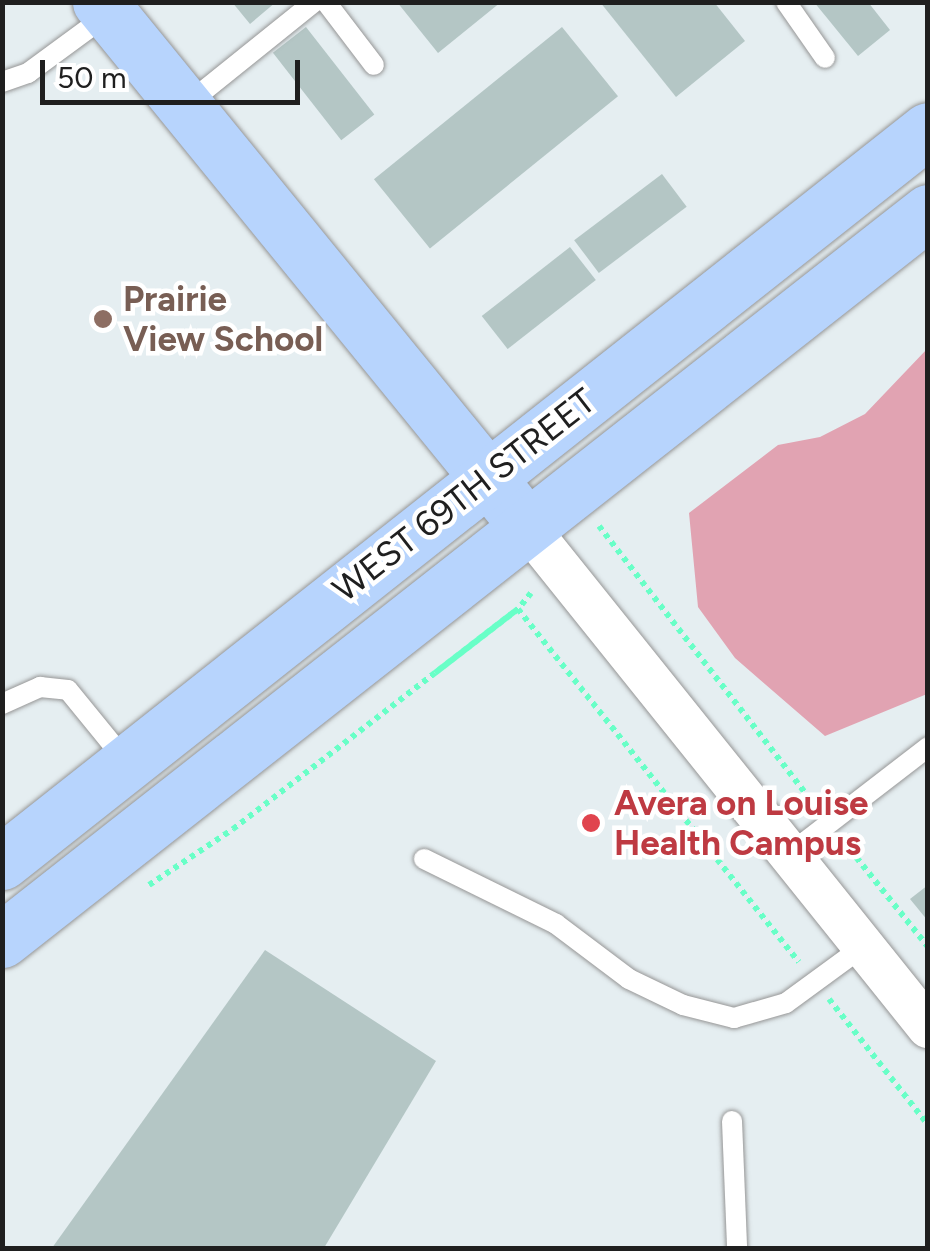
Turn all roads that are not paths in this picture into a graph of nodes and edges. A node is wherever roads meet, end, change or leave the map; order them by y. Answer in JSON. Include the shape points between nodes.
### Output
{"nodes":[{"id":1,"x":314,"y":2,"type":"edge"},
{"id":2,"x":326,"y":2,"type":"edge"},
{"id":3,"x":786,"y":2,"type":"edge"},
{"id":4,"x":104,"y":8,"type":"edge"},
{"id":5,"x":825,"y":58,"type":"dead end"},
{"id":6,"x":374,"y":65,"type":"dead end"},
{"id":7,"x":2,"y":82,"type":"edge"},
{"id":8,"x":185,"y":106,"type":"junction"},
{"id":9,"x":928,"y":130,"type":"edge"},
{"id":10,"x":928,"y":212,"type":"edge"},
{"id":11,"x":488,"y":476,"type":"junction"},
{"id":12,"x":542,"y":546,"type":"junction"},
{"id":13,"x":2,"y":704,"type":"edge"},
{"id":14,"x":928,"y":747,"type":"edge"},
{"id":15,"x":128,"y":763,"type":"junction"},
{"id":16,"x":788,"y":855,"type":"junction"},
{"id":17,"x":424,"y":859,"type":"dead end"},
{"id":18,"x":2,"y":862,"type":"edge"},
{"id":19,"x":2,"y":940,"type":"edge"},
{"id":20,"x":864,"y":946,"type":"junction"},
{"id":21,"x":928,"y":1027,"type":"edge"},
{"id":22,"x":732,"y":1121,"type":"dead end"},
{"id":23,"x":737,"y":1248,"type":"edge"}],
"edges":[{"from":1,"to":8,"type":"lane"},
{"from":2,"to":6,"type":"lane"},
{"from":3,"to":5,"type":"lane"},
{"from":4,"to":7,"type":"lane","via":[[28,73]]},
{"from":4,"to":8,"type":"main road"},
{"from":8,"to":11,"type":"main road"},
{"from":9,"to":11,"type":"main road","name":"WEST 69TH STREET"},
{"from":10,"to":12,"type":"main road","name":"WEST 69TH STREET"},
{"from":11,"to":12,"type":"main road"},
{"from":11,"to":15,"type":"main road","name":"WEST 69TH STREET"},
{"from":12,"to":16,"type":"street"},
{"from":12,"to":19,"type":"main road","name":"WEST 69TH STREET"},
{"from":13,"to":15,"type":"lane","via":[[40,687],[68,690]]},
{"from":14,"to":16,"type":"lane"},
{"from":15,"to":18,"type":"main road","name":"WEST 69TH STREET"},
{"from":16,"to":20,"type":"street"},
{"from":17,"to":20,"type":"lane","via":[[556,924],[629,979],[683,1005],[734,1018],[786,1004]]},
{"from":20,"to":21,"type":"street"},
{"from":22,"to":23,"type":"lane"}]}
